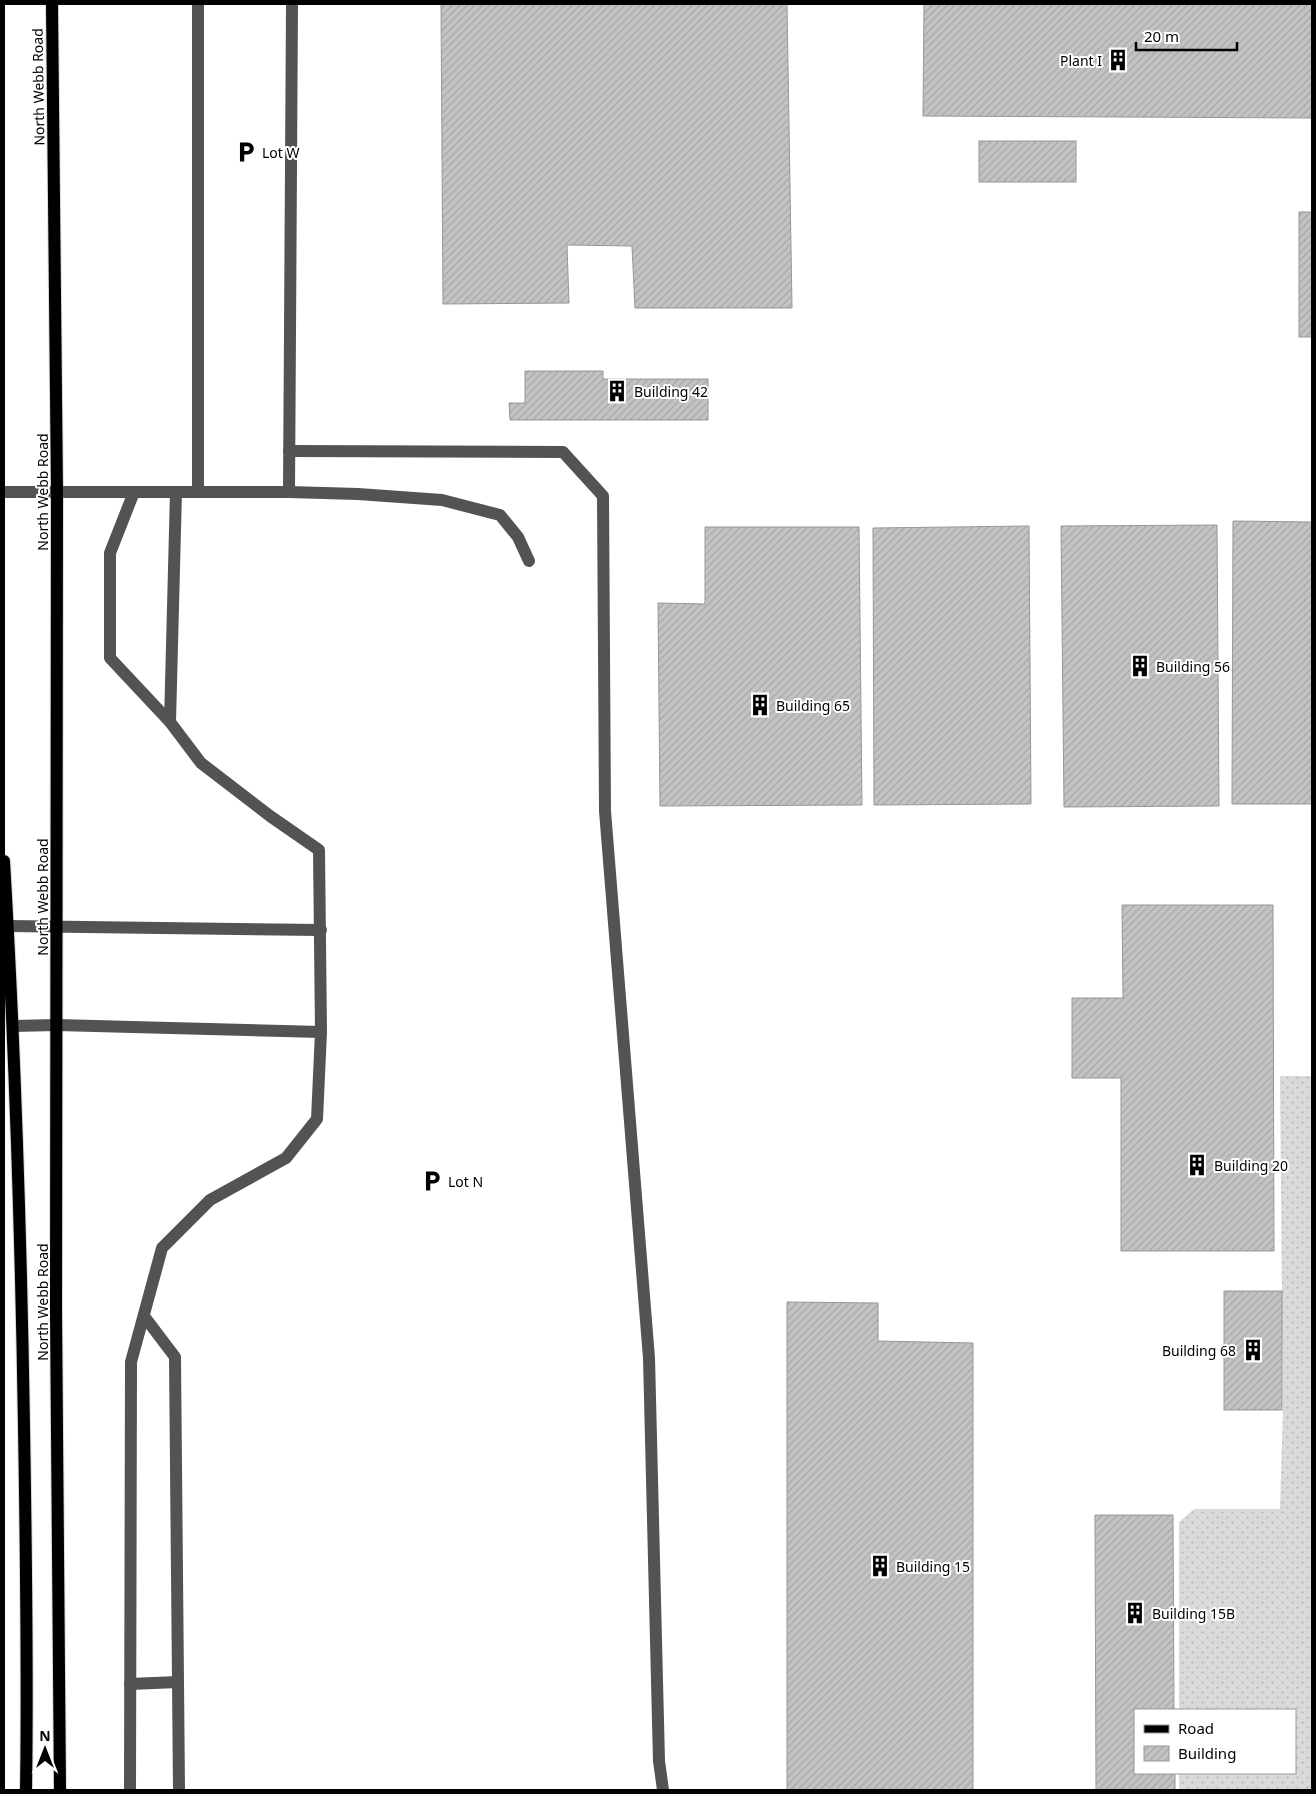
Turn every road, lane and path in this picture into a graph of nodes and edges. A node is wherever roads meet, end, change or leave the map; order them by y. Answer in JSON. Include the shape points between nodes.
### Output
{"nodes":[{"id":1,"x":52,"y":4,"type":"edge"},
{"id":2,"x":198,"y":4,"type":"edge"},
{"id":3,"x":292,"y":4,"type":"edge"},
{"id":4,"x":289,"y":451,"type":"junction"},
{"id":5,"x":4,"y":492,"type":"edge"},
{"id":6,"x":57,"y":492,"type":"junction"},
{"id":7,"x":134,"y":492,"type":"junction"},
{"id":8,"x":176,"y":492,"type":"junction"},
{"id":9,"x":198,"y":492,"type":"junction"},
{"id":10,"x":289,"y":492,"type":"junction"},
{"id":11,"x":529,"y":561,"type":"dead end"},
{"id":12,"x":170,"y":722,"type":"junction"},
{"id":13,"x":4,"y":861,"type":"edge"},
{"id":14,"x":8,"y":926,"type":"junction"},
{"id":15,"x":57,"y":928,"type":"junction"},
{"id":16,"x":321,"y":930,"type":"junction"},
{"id":17,"x":57,"y":1025,"type":"junction"},
{"id":18,"x":13,"y":1026,"type":"junction"},
{"id":19,"x":321,"y":1032,"type":"junction"},
{"id":20,"x":144,"y":1316,"type":"junction"},
{"id":21,"x":178,"y":1682,"type":"junction"},
{"id":22,"x":130,"y":1684,"type":"junction"},
{"id":23,"x":26,"y":1790,"type":"edge"},
{"id":24,"x":60,"y":1790,"type":"edge"},
{"id":25,"x":130,"y":1790,"type":"edge"},
{"id":26,"x":179,"y":1790,"type":"edge"},
{"id":27,"x":663,"y":1790,"type":"edge"}],
"edges":[{"from":1,"to":6,"type":"main road","name":"North Webb Road"},
{"from":2,"to":9,"type":"street"},
{"from":3,"to":4,"type":"street"},
{"from":4,"to":10,"type":"street"},
{"from":4,"to":27,"type":"street","via":[[562,452],[603,496],[605,811],[649,1358],[659,1761]]},
{"from":5,"to":6,"type":"street"},
{"from":6,"to":7,"type":"street"},
{"from":6,"to":15,"type":"main road","name":"North Webb Road"},
{"from":7,"to":8,"type":"street"},
{"from":7,"to":12,"type":"street","via":[[110,553],[110,658]]},
{"from":8,"to":9,"type":"street"},
{"from":8,"to":12,"type":"street"},
{"from":9,"to":10,"type":"street"},
{"from":10,"to":11,"type":"street","via":[[442,500],[500,515],[518,537]]},
{"from":12,"to":16,"type":"street","via":[[201,763],[319,850]]},
{"from":13,"to":14,"type":"main road","name":"North Webb Road"},
{"from":14,"to":15,"type":"street"},
{"from":14,"to":18,"type":"main road","name":"North Webb Road"},
{"from":15,"to":16,"type":"street"},
{"from":15,"to":17,"type":"main road","name":"North Webb Road"},
{"from":16,"to":19,"type":"street"},
{"from":17,"to":18,"type":"street"},
{"from":17,"to":19,"type":"street"},
{"from":17,"to":24,"type":"main road","name":"North Webb Road"},
{"from":18,"to":23,"type":"main road","name":"North Webb Road","via":[[22,1256],[28,1660]]},
{"from":19,"to":20,"type":"street","via":[[316,1119],[286,1158],[210,1200],[162,1248]]},
{"from":20,"to":21,"type":"street","via":[[175,1357]]},
{"from":20,"to":22,"type":"street","via":[[132,1362]]},
{"from":21,"to":22,"type":"street"},
{"from":21,"to":26,"type":"street"},
{"from":22,"to":25,"type":"street"}]}
